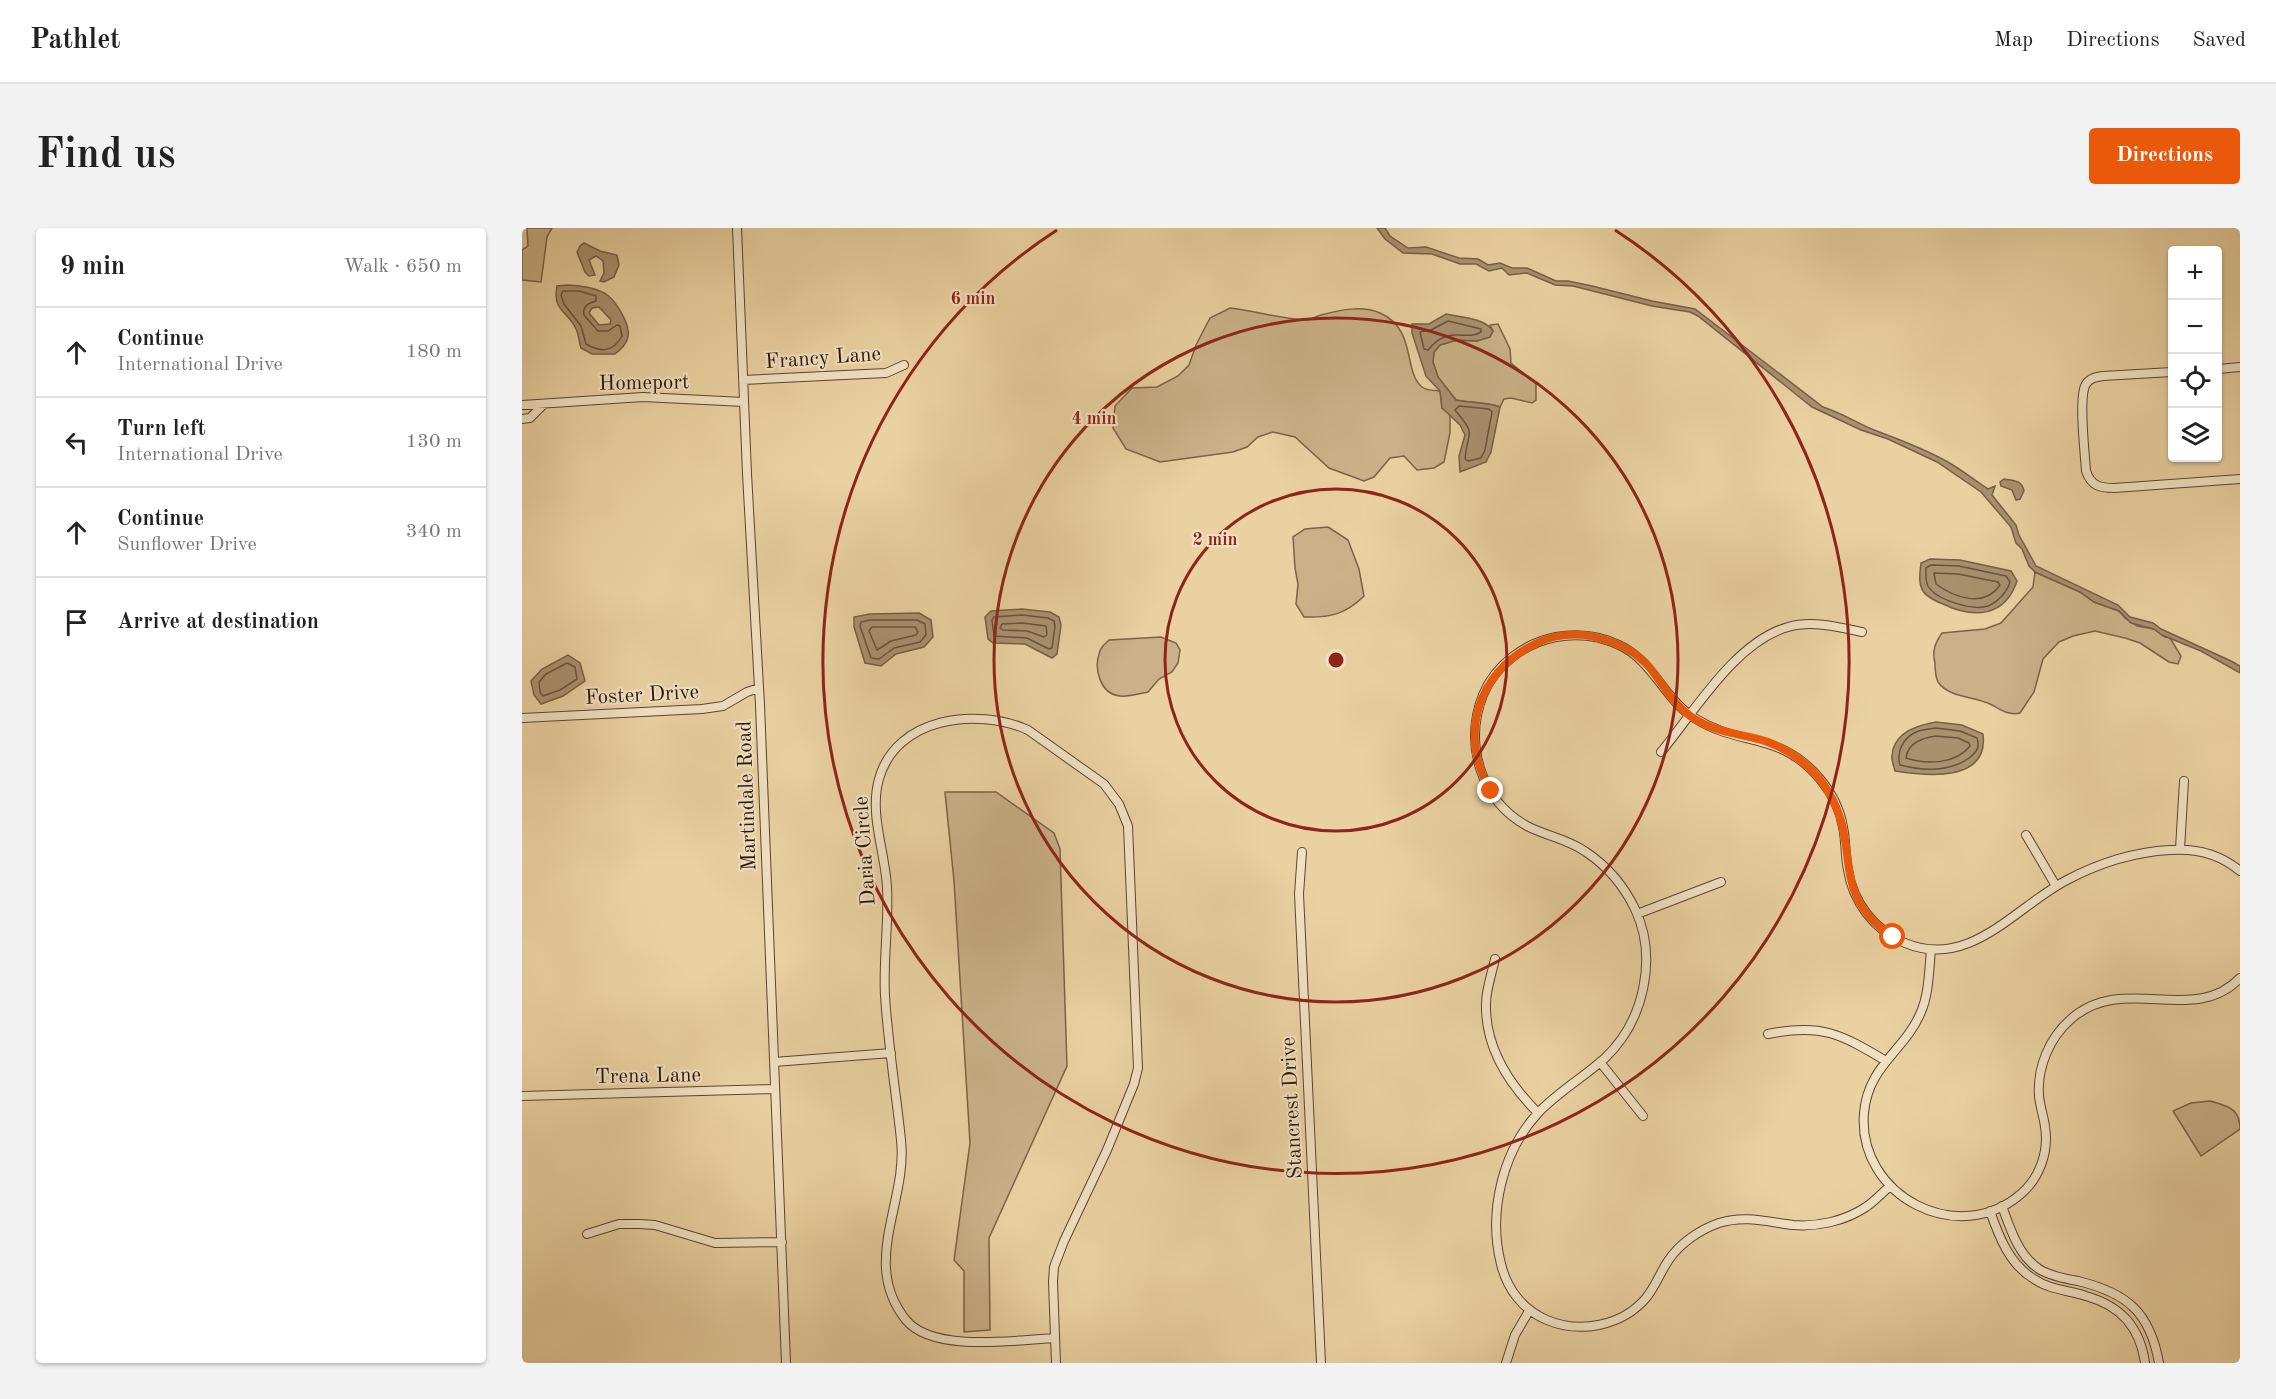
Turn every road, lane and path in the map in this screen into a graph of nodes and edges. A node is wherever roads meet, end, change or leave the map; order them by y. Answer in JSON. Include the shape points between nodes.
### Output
{"nodes":[{"id":1,"x":737,"y":228,"type":"edge"},
{"id":2,"x":904,"y":365,"type":"dead end"},
{"id":3,"x":2240,"y":367,"type":"edge"},
{"id":4,"x":2222,"y":369,"type":"edge"},
{"id":5,"x":2168,"y":372,"type":"edge"},
{"id":6,"x":743,"y":380,"type":"junction"},
{"id":7,"x":744,"y":402,"type":"junction"},
{"id":8,"x":544,"y":404,"type":"junction"},
{"id":9,"x":522,"y":405,"type":"edge"},
{"id":10,"x":522,"y":419,"type":"edge"},
{"id":11,"x":2240,"y":479,"type":"edge"},
{"id":12,"x":1862,"y":632,"type":"dead end"},
{"id":13,"x":759,"y":688,"type":"junction"},
{"id":14,"x":1690,"y":716,"type":"junction"},
{"id":15,"x":522,"y":718,"type":"edge"},
{"id":16,"x":1661,"y":752,"type":"dead end"},
{"id":17,"x":2184,"y":781,"type":"dead end"},
{"id":18,"x":2026,"y":835,"type":"dead end"},
{"id":19,"x":2180,"y":849,"type":"junction"},
{"id":20,"x":1302,"y":852,"type":"dead end"},
{"id":21,"x":2240,"y":872,"type":"edge"},
{"id":22,"x":1721,"y":882,"type":"dead end"},
{"id":23,"x":2056,"y":886,"type":"junction"},
{"id":24,"x":1637,"y":914,"type":"junction"},
{"id":25,"x":1931,"y":950,"type":"junction"},
{"id":26,"x":1496,"y":959,"type":"dead end"},
{"id":27,"x":2240,"y":978,"type":"edge"},
{"id":28,"x":1768,"y":1034,"type":"dead end"},
{"id":29,"x":891,"y":1053,"type":"junction"},
{"id":30,"x":1886,"y":1061,"type":"junction"},
{"id":31,"x":774,"y":1062,"type":"junction"},
{"id":32,"x":1600,"y":1062,"type":"junction"},
{"id":33,"x":774,"y":1089,"type":"junction"},
{"id":34,"x":522,"y":1096,"type":"edge"},
{"id":35,"x":1538,"y":1113,"type":"junction"},
{"id":36,"x":1643,"y":1116,"type":"dead end"},
{"id":37,"x":1890,"y":1186,"type":"junction"},
{"id":38,"x":2002,"y":1206,"type":"junction"},
{"id":39,"x":1990,"y":1211,"type":"junction"},
{"id":40,"x":587,"y":1234,"type":"dead end"},
{"id":41,"x":782,"y":1242,"type":"junction"},
{"id":42,"x":2018,"y":1247,"type":"junction"},
{"id":43,"x":2008,"y":1253,"type":"junction"},
{"id":44,"x":2039,"y":1269,"type":"junction"},
{"id":45,"x":2034,"y":1280,"type":"junction"},
{"id":46,"x":2089,"y":1284,"type":"junction"},
{"id":47,"x":2086,"y":1296,"type":"junction"},
{"id":48,"x":1530,"y":1311,"type":"junction"},
{"id":49,"x":2152,"y":1335,"type":"junction"},
{"id":50,"x":1055,"y":1338,"type":"junction"},
{"id":51,"x":2139,"y":1338,"type":"junction"},
{"id":52,"x":786,"y":1363,"type":"edge"},
{"id":53,"x":1056,"y":1363,"type":"edge"},
{"id":54,"x":1321,"y":1363,"type":"edge"},
{"id":55,"x":1506,"y":1363,"type":"edge"},
{"id":56,"x":2145,"y":1363,"type":"edge"},
{"id":57,"x":2159,"y":1363,"type":"edge"}],
"edges":[{"from":1,"to":6,"type":"street","name":"Martindale Road"},
{"from":2,"to":6,"type":"street","name":"Francy Lane","via":[[886,373]]},
{"from":3,"to":4,"type":"street"},
{"from":5,"to":11,"type":"street","via":[[2103,376],[2086,383],[2082,396],[2086,471],[2090,480],[2098,487],[2114,488]]},
{"from":6,"to":7,"type":"street","name":"Martindale Road"},
{"from":7,"to":8,"type":"street","name":"Homeport","via":[[643,397]]},
{"from":7,"to":13,"type":"street","name":"Martindale Road"},
{"from":8,"to":9,"type":"street","name":"Homeport"},
{"from":8,"to":10,"type":"street","via":[[530,418]]},
{"from":12,"to":14,"type":"street","via":[[1825,624],[1788,627],[1755,643],[1719,676]]},
{"from":13,"to":15,"type":"street","name":"Foster Drive","via":[[723,706],[702,709]]},
{"from":13,"to":31,"type":"street","name":"Martindale Road"},
{"from":14,"to":16,"type":"street"},
{"from":14,"to":24,"type":"street","via":[[1635,654],[1606,640],[1576,635],[1548,639],[1511,658],[1487,687],[1478,711],[1474,738],[1478,765],[1499,803],[1520,822],[1588,853],[1612,874]]},
{"from":14,"to":25,"type":"street","via":[[1719,731],[1775,745],[1809,767],[1829,792],[1840,815],[1851,883],[1865,913],[1893,937]]},
{"from":17,"to":19,"type":"street"},
{"from":18,"to":23,"type":"street"},
{"from":19,"to":21,"type":"street","via":[[2211,854]]},
{"from":19,"to":23,"type":"street","via":[[2118,859]]},
{"from":20,"to":54,"type":"street","name":"Stancrest Drive","via":[[1299,894]]},
{"from":22,"to":24,"type":"street"},
{"from":23,"to":25,"type":"street","via":[[1983,937],[1954,949]]},
{"from":24,"to":32,"type":"street","via":[[1646,957],[1644,987],[1635,1016]]},
{"from":25,"to":30,"type":"street","via":[[1922,1011]]},
{"from":26,"to":35,"type":"street","via":[[1486,1002],[1487,1026],[1510,1082]]},
{"from":27,"to":38,"type":"street","via":[[2225,991],[2196,1001],[2109,1000],[2071,1019],[2043,1060],[2039,1096],[2046,1138],[2041,1166],[2022,1194]]},
{"from":28,"to":30,"type":"street","via":[[1816,1029],[1849,1039]]},
{"from":29,"to":31,"type":"street"},
{"from":29,"to":50,"type":"street","name":"Daria Circle","via":[[902,1150],[885,1255],[892,1296],[907,1321],[932,1337],[961,1342]]},
{"from":29,"to":50,"type":"street","name":"Daria Circle","via":[[885,996],[888,888],[875,805],[879,778],[897,746],[928,726],[967,720],[1016,724],[1104,784],[1119,804],[1128,826],[1136,1077],[1058,1256],[1053,1282]]},
{"from":30,"to":37,"type":"street","via":[[1867,1094],[1863,1130],[1877,1168]]},
{"from":31,"to":33,"type":"street","name":"Martindale Road"},
{"from":32,"to":35,"type":"street"},
{"from":32,"to":36,"type":"street"},
{"from":33,"to":34,"type":"street","name":"Trena Lane"},
{"from":33,"to":41,"type":"street","name":"Martindale Road"},
{"from":35,"to":48,"type":"street","via":[[1510,1157],[1501,1181],[1497,1213],[1498,1253],[1503,1272],[1517,1299]]},
{"from":37,"to":39,"type":"street","via":[[1902,1198],[1929,1212],[1952,1215]]},
{"from":37,"to":48,"type":"street","via":[[1866,1208],[1820,1225],[1744,1218],[1706,1228],[1672,1254],[1642,1302],[1607,1323],[1593,1327],[1560,1325]]},
{"from":38,"to":39,"type":"street"},
{"from":38,"to":42,"type":"street"},
{"from":39,"to":43,"type":"street"},
{"from":40,"to":41,"type":"street","via":[[619,1224],[639,1224],[715,1243]]},
{"from":41,"to":52,"type":"street","name":"Martindale Road"},
{"from":42,"to":43,"type":"street"},
{"from":42,"to":44,"type":"street"},
{"from":43,"to":45,"type":"street"},
{"from":44,"to":45,"type":"street"},
{"from":44,"to":46,"type":"street"},
{"from":45,"to":47,"type":"street"},
{"from":46,"to":47,"type":"street"},
{"from":46,"to":49,"type":"street","via":[[2128,1300],[2145,1319]]},
{"from":47,"to":51,"type":"street","via":[[2120,1312]]},
{"from":48,"to":55,"type":"street","via":[[1515,1335]]},
{"from":49,"to":51,"type":"street"},
{"from":49,"to":57,"type":"street"},
{"from":50,"to":53,"type":"street","name":"Daria Circle"},
{"from":51,"to":56,"type":"street"}]}
